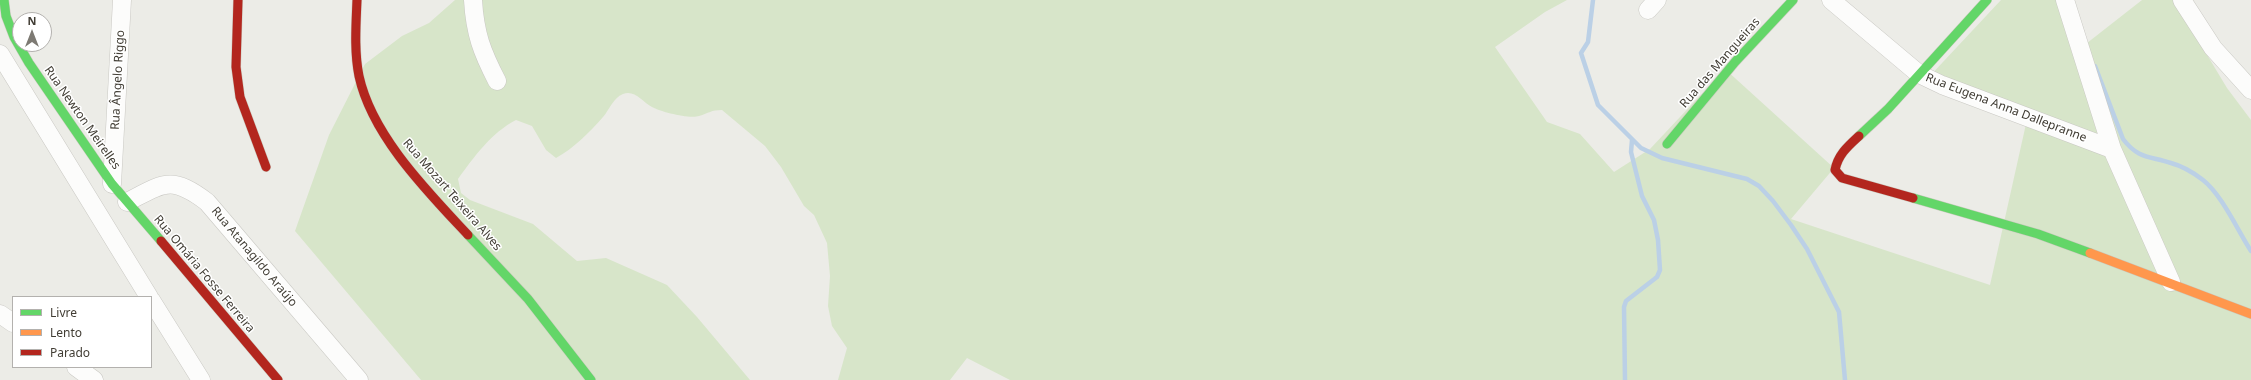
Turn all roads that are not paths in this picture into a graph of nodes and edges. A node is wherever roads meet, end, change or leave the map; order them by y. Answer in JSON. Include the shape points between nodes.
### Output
{"nodes":[{"id":1,"x":4,"y":0,"type":"edge"},
{"id":2,"x":122,"y":0,"type":"edge"},
{"id":3,"x":238,"y":0,"type":"edge"},
{"id":4,"x":357,"y":0,"type":"edge"},
{"id":5,"x":473,"y":0,"type":"edge"},
{"id":6,"x":1793,"y":0,"type":"edge"},
{"id":7,"x":1831,"y":0,"type":"edge"},
{"id":8,"x":1987,"y":0,"type":"edge"},
{"id":9,"x":2065,"y":0,"type":"edge"},
{"id":10,"x":2182,"y":0,"type":"edge"},
{"id":11,"x":0,"y":54,"type":"edge"},
{"id":12,"x":1918,"y":74,"type":"junction"},
{"id":13,"x":497,"y":81,"type":"dead end"},
{"id":14,"x":2251,"y":90,"type":"edge"},
{"id":15,"x":1667,"y":144,"type":"dead end"},
{"id":16,"x":2112,"y":149,"type":"junction"},
{"id":17,"x":266,"y":167,"type":"dead end"},
{"id":18,"x":112,"y":184,"type":"junction"},
{"id":19,"x":127,"y":202,"type":"junction"},
{"id":20,"x":2171,"y":282,"type":"junction"},
{"id":21,"x":148,"y":296,"type":"edge"},
{"id":22,"x":152,"y":302,"type":"edge"},
{"id":23,"x":0,"y":314,"type":"edge"},
{"id":24,"x":2251,"y":314,"type":"edge"},
{"id":25,"x":12,"y":322,"type":"edge"},
{"id":26,"x":77,"y":368,"type":"edge"},
{"id":27,"x":94,"y":380,"type":"edge"},
{"id":28,"x":201,"y":380,"type":"edge"},
{"id":29,"x":278,"y":380,"type":"edge"},
{"id":30,"x":359,"y":380,"type":"edge"},
{"id":31,"x":591,"y":380,"type":"edge"}],
"edges":[{"from":1,"to":18,"type":"street","name":"Rua Newton Meirelles","via":[[6,16],[18,44]]},
{"from":2,"to":18,"type":"street","name":"Rua Ângelo Riggo"},
{"from":3,"to":17,"type":"street","via":[[236,67],[240,97]]},
{"from":4,"to":31,"type":"street","name":"Rua Mozart Teixeira Alves","via":[[356,55],[362,86],[373,115],[396,153],[533,304]]},
{"from":5,"to":13,"type":"street","via":[[474,22],[481,50]]},
{"from":6,"to":15,"type":"street","name":"Rua das Mangueiras","via":[[1735,62]]},
{"from":7,"to":12,"type":"street","name":"Rua Eugena Anna Dallepranne"},
{"from":8,"to":12,"type":"street"},
{"from":9,"to":16,"type":"street"},
{"from":10,"to":14,"type":"street","via":[[2213,48]]},
{"from":11,"to":21,"type":"street"},
{"from":12,"to":16,"type":"street","name":"Rua Eugena Anna Dallepranne"},
{"from":12,"to":20,"type":"street","via":[[1888,109],[1844,150],[1835,165],[1835,170],[1842,178],[2038,234]]},
{"from":16,"to":20,"type":"street"},
{"from":18,"to":19,"type":"street","name":"Rua Omária Fosse Ferreira"},
{"from":19,"to":29,"type":"street","name":"Rua Omária Fosse Ferreira"},
{"from":19,"to":30,"type":"street","name":"Rua Atanagildo Araújo","via":[[166,184],[180,185],[202,198]]},
{"from":20,"to":24,"type":"street"},
{"from":22,"to":28,"type":"street"},
{"from":23,"to":25,"type":"street"},
{"from":26,"to":27,"type":"street"}]}
